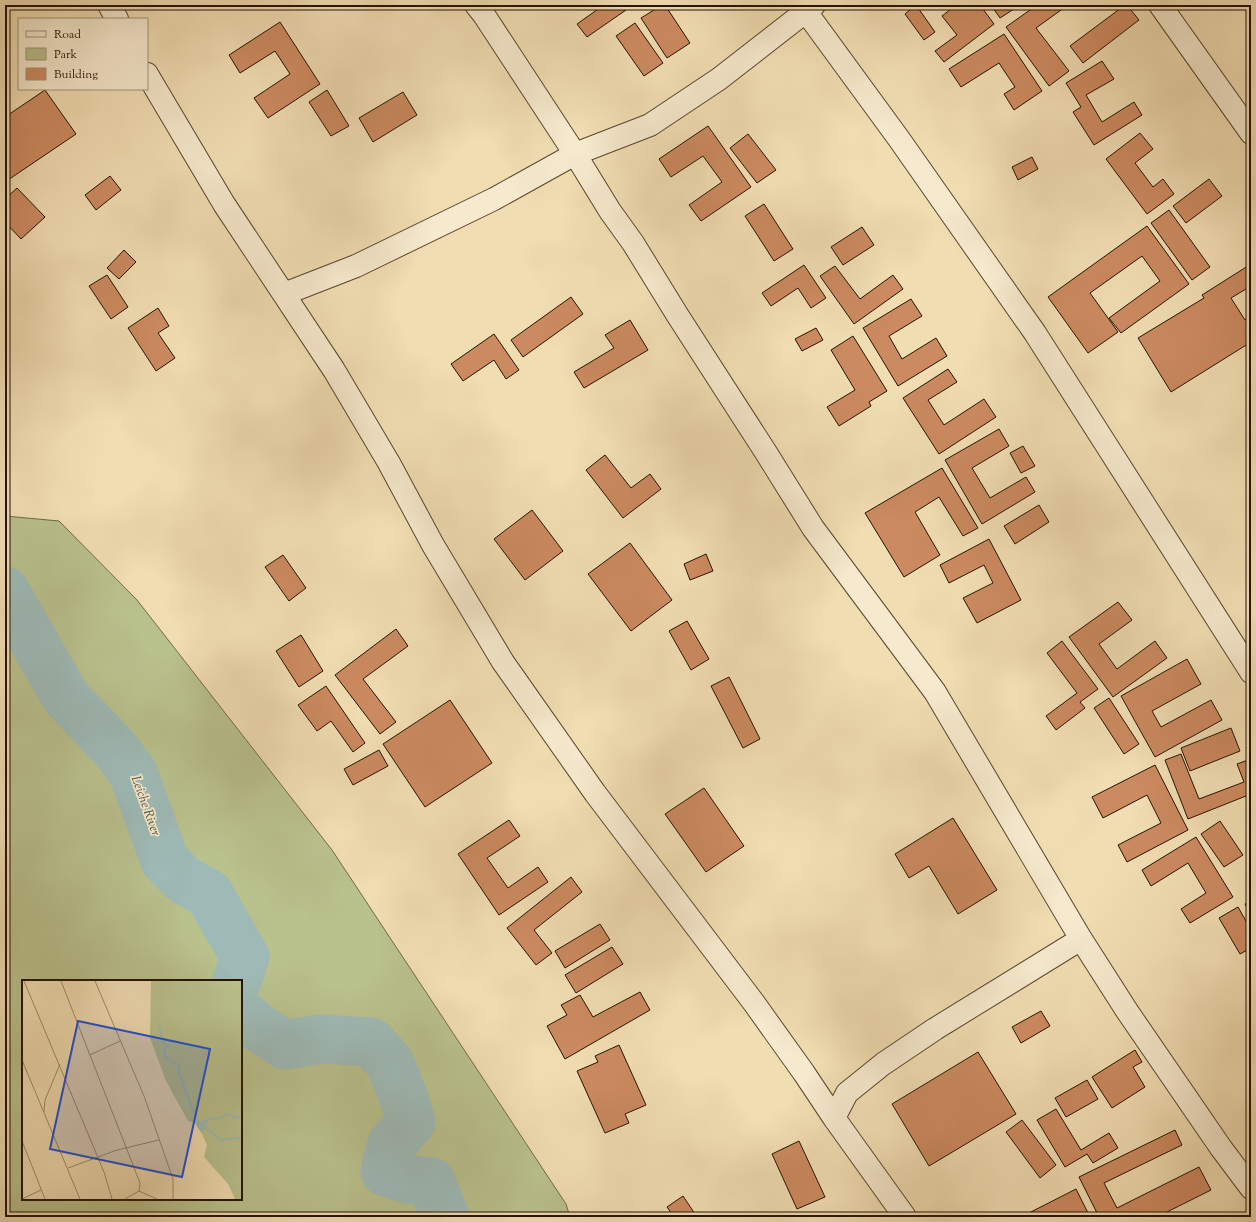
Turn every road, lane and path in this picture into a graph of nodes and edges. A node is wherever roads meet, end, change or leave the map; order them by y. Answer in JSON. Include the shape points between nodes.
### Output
{"nodes":[{"id":1,"x":109,"y":5,"type":"edge"},
{"id":2,"x":476,"y":5,"type":"edge"},
{"id":3,"x":1160,"y":5,"type":"edge"},
{"id":4,"x":807,"y":7,"type":"edge"},
{"id":5,"x":116,"y":18,"type":"edge"},
{"id":6,"x":148,"y":76,"type":"edge"},
{"id":7,"x":1251,"y":133,"type":"edge"},
{"id":8,"x":575,"y":154,"type":"junction"},
{"id":9,"x":284,"y":294,"type":"junction"},
{"id":10,"x":1251,"y":672,"type":"edge"},
{"id":11,"x":1081,"y":939,"type":"junction"},
{"id":12,"x":834,"y":1118,"type":"junction"},
{"id":13,"x":1251,"y":1188,"type":"edge"},
{"id":14,"x":905,"y":1217,"type":"edge"}],
"edges":[{"from":1,"to":5,"type":"street"},
{"from":2,"to":8,"type":"street"},
{"from":3,"to":7,"type":"street"},
{"from":4,"to":8,"type":"street","via":[[719,80],[650,125]]},
{"from":4,"to":10,"type":"street","via":[[1035,333]]},
{"from":6,"to":9,"type":"street","via":[[224,204]]},
{"from":8,"to":9,"type":"street","via":[[494,200],[356,266]]},
{"from":8,"to":11,"type":"street","via":[[813,528],[935,692]]},
{"from":9,"to":12,"type":"street","via":[[390,463],[433,545],[503,662],[594,793],[754,1003]]},
{"from":11,"to":12,"type":"street","via":[[883,1064],[847,1093]]},
{"from":11,"to":13,"type":"street","via":[[1162,1062]]},
{"from":12,"to":14,"type":"street"}]}
